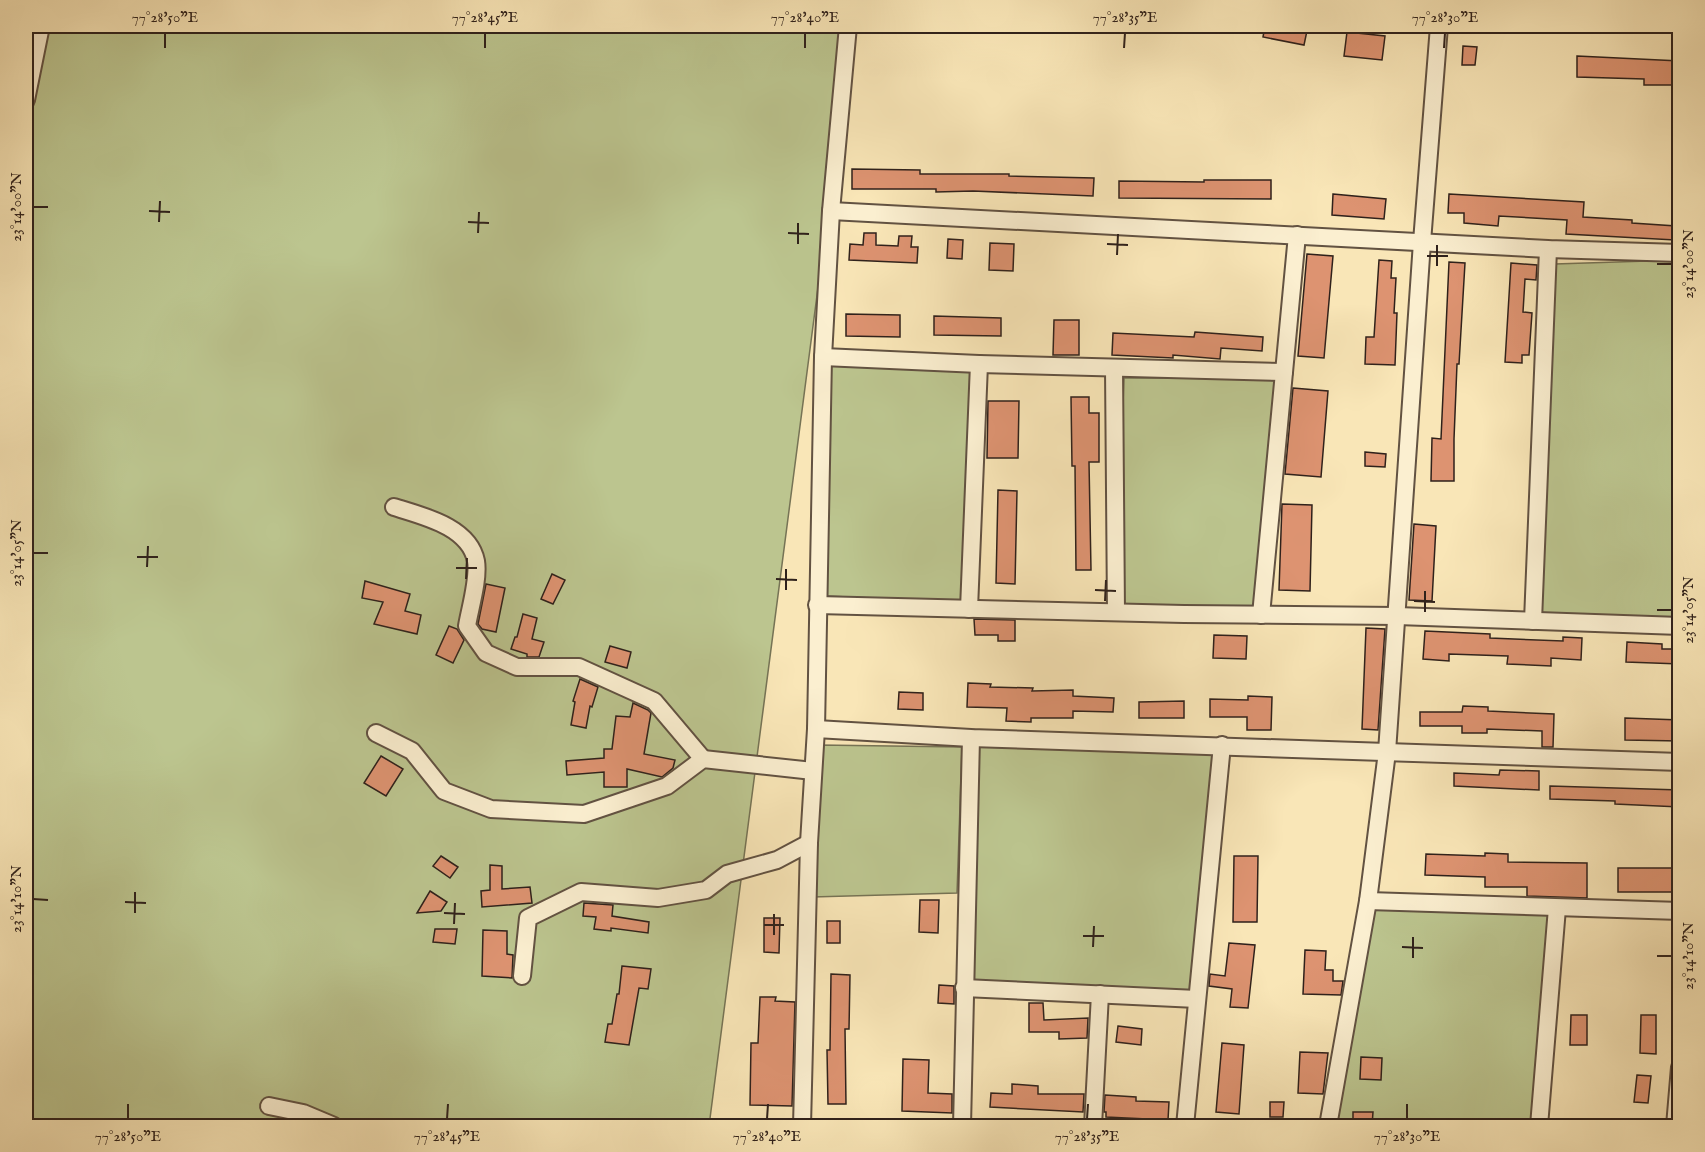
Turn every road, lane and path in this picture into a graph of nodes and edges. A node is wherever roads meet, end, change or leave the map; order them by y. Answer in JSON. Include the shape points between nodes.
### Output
{"nodes":[{"id":1,"x":41,"y":26,"type":"edge"},
{"id":2,"x":848,"y":26,"type":"edge"},
{"id":3,"x":1439,"y":26,"type":"edge"},
{"id":4,"x":26,"y":100,"type":"edge"},
{"id":5,"x":831,"y":211,"type":"junction"},
{"id":6,"x":1297,"y":235,"type":"junction"},
{"id":7,"x":1422,"y":242,"type":"junction"},
{"id":8,"x":1548,"y":249,"type":"junction"},
{"id":9,"x":1680,"y":253,"type":"edge"},
{"id":10,"x":824,"y":357,"type":"junction"},
{"id":11,"x":979,"y":364,"type":"junction"},
{"id":12,"x":1114,"y":368,"type":"junction"},
{"id":13,"x":1284,"y":372,"type":"junction"},
{"id":14,"x":394,"y":507,"type":"dead end"},
{"id":15,"x":817,"y":605,"type":"junction"},
{"id":16,"x":969,"y":609,"type":"junction"},
{"id":17,"x":1116,"y":612,"type":"junction"},
{"id":18,"x":1261,"y":615,"type":"junction"},
{"id":19,"x":1396,"y":616,"type":"junction"},
{"id":20,"x":1533,"y":621,"type":"junction"},
{"id":21,"x":1680,"y":626,"type":"edge"},
{"id":22,"x":816,"y":729,"type":"junction"},
{"id":23,"x":376,"y":733,"type":"dead end"},
{"id":24,"x":971,"y":738,"type":"junction"},
{"id":25,"x":1222,"y":745,"type":"junction"},
{"id":26,"x":1387,"y":752,"type":"junction"},
{"id":27,"x":703,"y":759,"type":"junction"},
{"id":28,"x":1680,"y":762,"type":"edge"},
{"id":29,"x":813,"y":771,"type":"junction"},
{"id":30,"x":809,"y":843,"type":"junction"},
{"id":31,"x":1368,"y":901,"type":"junction"},
{"id":32,"x":1557,"y":908,"type":"junction"},
{"id":33,"x":1680,"y":911,"type":"edge"},
{"id":34,"x":522,"y":976,"type":"dead end"},
{"id":35,"x":964,"y":988,"type":"junction"},
{"id":36,"x":1100,"y":994,"type":"junction"},
{"id":37,"x":1197,"y":999,"type":"junction"},
{"id":38,"x":1680,"y":1067,"type":"edge"},
{"id":39,"x":269,"y":1106,"type":"dead end"},
{"id":40,"x":334,"y":1126,"type":"edge"},
{"id":41,"x":802,"y":1126,"type":"edge"},
{"id":42,"x":962,"y":1126,"type":"edge"},
{"id":43,"x":1093,"y":1126,"type":"edge"},
{"id":44,"x":1185,"y":1126,"type":"edge"},
{"id":45,"x":1328,"y":1126,"type":"edge"},
{"id":46,"x":1539,"y":1126,"type":"edge"},
{"id":47,"x":1675,"y":1126,"type":"edge"}],
"edges":[{"from":1,"to":4,"type":"street"},
{"from":2,"to":5,"type":"street"},
{"from":3,"to":7,"type":"street"},
{"from":5,"to":6,"type":"street"},
{"from":5,"to":10,"type":"street"},
{"from":6,"to":7,"type":"street"},
{"from":6,"to":13,"type":"street"},
{"from":7,"to":8,"type":"street"},
{"from":7,"to":19,"type":"street"},
{"from":8,"to":9,"type":"street"},
{"from":8,"to":20,"type":"street"},
{"from":10,"to":11,"type":"street"},
{"from":10,"to":15,"type":"street"},
{"from":11,"to":12,"type":"street"},
{"from":11,"to":16,"type":"street"},
{"from":12,"to":13,"type":"street"},
{"from":12,"to":17,"type":"street"},
{"from":13,"to":18,"type":"street"},
{"from":14,"to":27,"type":"street","via":[[442,523],[458,533],[471,549],[476,561],[467,626],[486,653],[517,668],[579,667],[654,701]]},
{"from":15,"to":16,"type":"street"},
{"from":15,"to":22,"type":"street"},
{"from":16,"to":17,"type":"street"},
{"from":17,"to":18,"type":"street"},
{"from":18,"to":19,"type":"street"},
{"from":19,"to":20,"type":"street"},
{"from":19,"to":26,"type":"street"},
{"from":20,"to":21,"type":"street"},
{"from":22,"to":24,"type":"street"},
{"from":22,"to":29,"type":"street"},
{"from":23,"to":27,"type":"street","via":[[412,751],[444,791],[491,809],[584,814],[667,786]]},
{"from":24,"to":25,"type":"street"},
{"from":24,"to":35,"type":"street"},
{"from":25,"to":26,"type":"street"},
{"from":25,"to":37,"type":"street"},
{"from":26,"to":28,"type":"street"},
{"from":26,"to":31,"type":"street"},
{"from":27,"to":29,"type":"street"},
{"from":29,"to":30,"type":"street"},
{"from":30,"to":34,"type":"street","via":[[777,860],[727,874],[706,890],[658,898],[580,892],[528,918]]},
{"from":30,"to":41,"type":"street"},
{"from":31,"to":32,"type":"street"},
{"from":31,"to":45,"type":"street"},
{"from":32,"to":33,"type":"street"},
{"from":32,"to":46,"type":"street"},
{"from":35,"to":36,"type":"street"},
{"from":35,"to":42,"type":"street"},
{"from":36,"to":37,"type":"street"},
{"from":36,"to":43,"type":"street"},
{"from":37,"to":44,"type":"street"},
{"from":38,"to":47,"type":"street"},
{"from":39,"to":40,"type":"street","via":[[303,1113]]}]}
